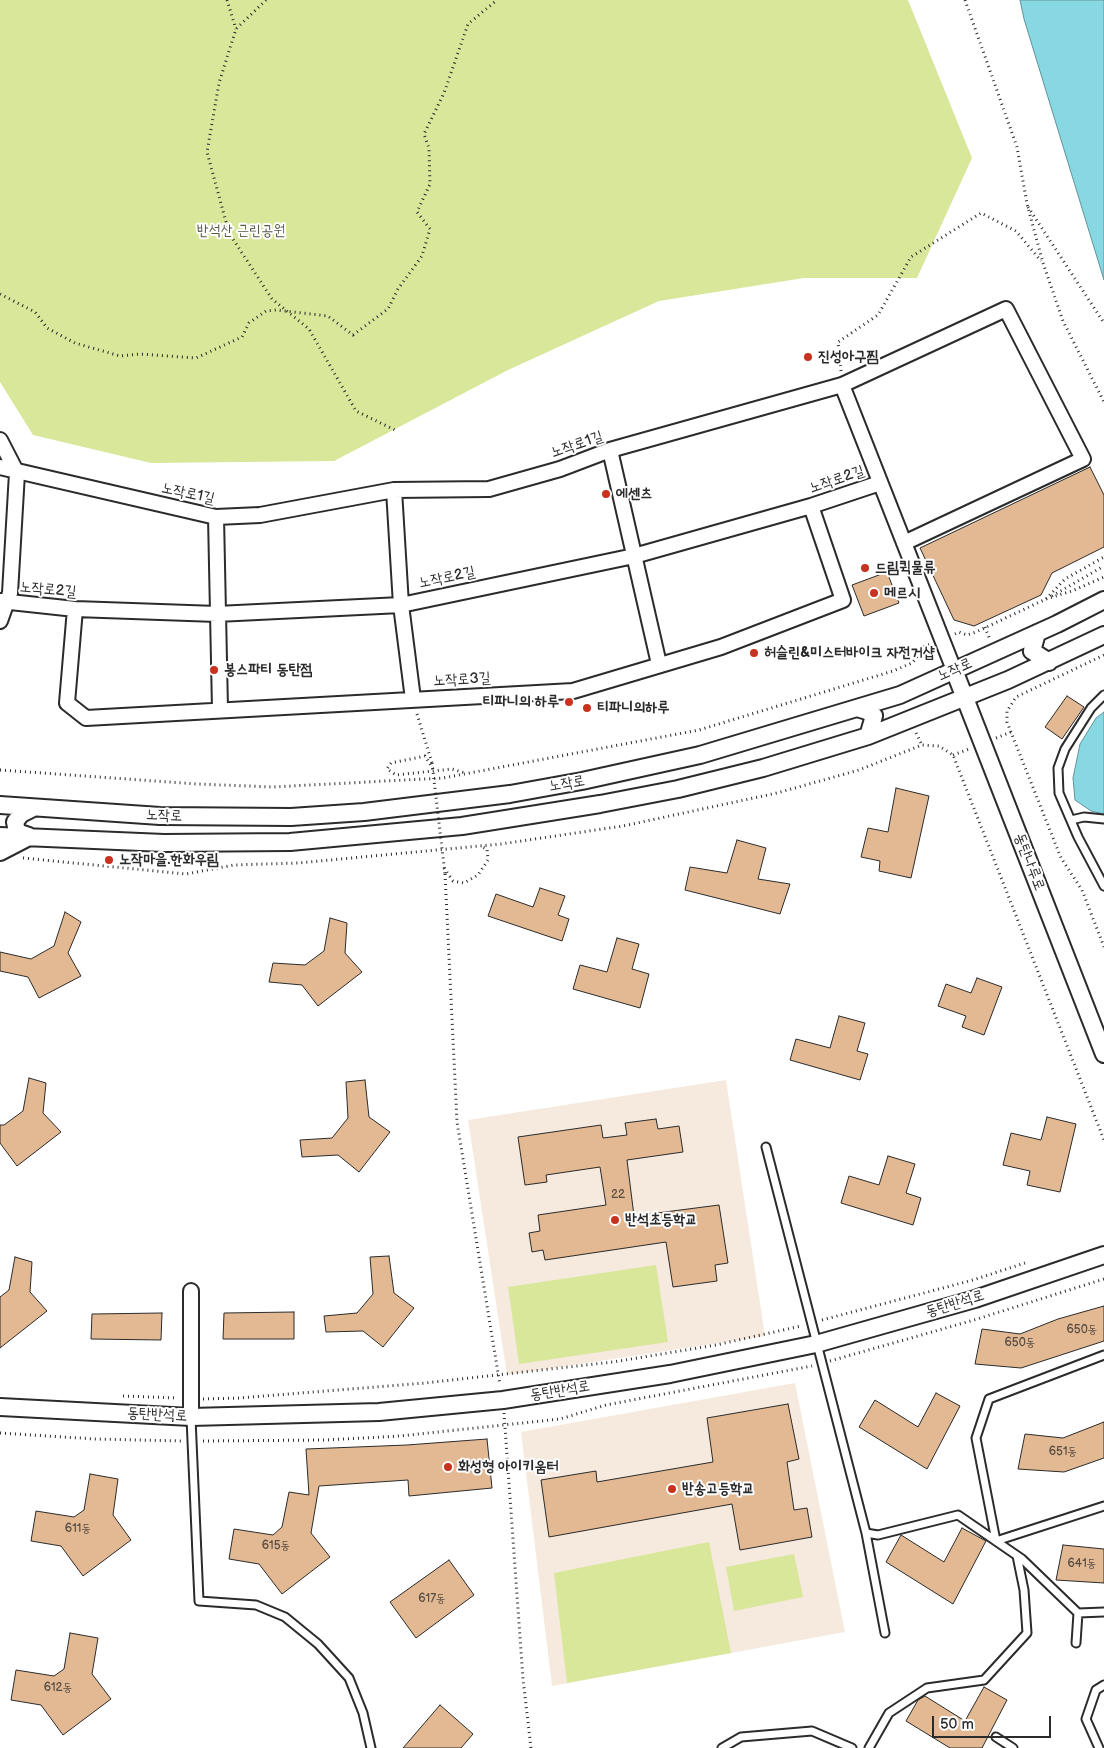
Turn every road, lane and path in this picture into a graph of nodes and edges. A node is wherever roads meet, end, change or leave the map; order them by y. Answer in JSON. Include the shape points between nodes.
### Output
{"nodes":[{"id":1,"x":227,"y":0,"type":"edge"},
{"id":2,"x":266,"y":0,"type":"edge"},
{"id":3,"x":497,"y":0,"type":"edge"},
{"id":4,"x":965,"y":0,"type":"edge"},
{"id":5,"x":236,"y":29,"type":"junction"},
{"id":6,"x":1027,"y":204,"type":"junction"},
{"id":7,"x":1043,"y":263,"type":"junction"},
{"id":8,"x":0,"y":294,"type":"edge"},
{"id":9,"x":288,"y":312,"type":"junction"},
{"id":10,"x":1104,"y":322,"type":"edge"},
{"id":11,"x":842,"y":385,"type":"junction"},
{"id":12,"x":1104,"y":402,"type":"edge"},
{"id":13,"x":394,"y":430,"type":"dead end"},
{"id":14,"x":0,"y":440,"type":"edge"},
{"id":15,"x":610,"y":450,"type":"junction"},
{"id":16,"x":0,"y":467,"type":"edge"},
{"id":17,"x":17,"y":473,"type":"junction"},
{"id":18,"x":880,"y":483,"type":"junction"},
{"id":19,"x":394,"y":490,"type":"junction"},
{"id":20,"x":811,"y":506,"type":"junction"},
{"id":21,"x":216,"y":517,"type":"junction"},
{"id":22,"x":904,"y":544,"type":"junction"},
{"id":23,"x":634,"y":556,"type":"junction"},
{"id":24,"x":1104,"y":557,"type":"edge"},
{"id":25,"x":1104,"y":566,"type":"edge"},
{"id":26,"x":1104,"y":577,"type":"edge"},
{"id":27,"x":1046,"y":599,"type":"junction"},
{"id":28,"x":1104,"y":600,"type":"edge"},
{"id":29,"x":3,"y":602,"type":"edge"},
{"id":30,"x":401,"y":605,"type":"junction"},
{"id":31,"x":75,"y":609,"type":"junction"},
{"id":32,"x":217,"y":614,"type":"junction"},
{"id":33,"x":0,"y":621,"type":"edge"},
{"id":34,"x":959,"y":632,"type":"dead end"},
{"id":35,"x":1037,"y":633,"type":"junction"},
{"id":36,"x":1104,"y":636,"type":"edge"},
{"id":37,"x":918,"y":649,"type":"dead end"},
{"id":38,"x":1050,"y":662,"type":"junction"},
{"id":39,"x":659,"y":664,"type":"junction"},
{"id":40,"x":954,"y":670,"type":"junction"},
{"id":41,"x":1104,"y":695,"type":"edge"},
{"id":42,"x":965,"y":698,"type":"junction"},
{"id":43,"x":413,"y":699,"type":"junction"},
{"id":44,"x":857,"y":708,"type":"junction"},
{"id":45,"x":220,"y":709,"type":"junction"},
{"id":46,"x":868,"y":736,"type":"junction"},
{"id":47,"x":0,"y":770,"type":"edge"},
{"id":48,"x":433,"y":770,"type":"junction"},
{"id":49,"x":467,"y":774,"type":"junction"},
{"id":50,"x":0,"y":805,"type":"edge"},
{"id":51,"x":33,"y":808,"type":"junction"},
{"id":52,"x":1104,"y":819,"type":"edge"},
{"id":53,"x":1071,"y":820,"type":"junction"},
{"id":54,"x":0,"y":836,"type":"edge"},
{"id":55,"x":29,"y":836,"type":"junction"},
{"id":56,"x":479,"y":846,"type":"junction"},
{"id":57,"x":0,"y":852,"type":"edge"},
{"id":58,"x":22,"y":858,"type":"dead end"},
{"id":59,"x":444,"y":868,"type":"junction"},
{"id":60,"x":1104,"y":886,"type":"edge"},
{"id":61,"x":1104,"y":1054,"type":"edge"},
{"id":62,"x":1104,"y":1140,"type":"edge"},
{"id":63,"x":766,"y":1147,"type":"dead end"},
{"id":64,"x":1104,"y":1255,"type":"edge"},
{"id":65,"x":1026,"y":1263,"type":"dead end"},
{"id":66,"x":192,"y":1291,"type":"dead end"},
{"id":67,"x":811,"y":1323,"type":"junction"},
{"id":68,"x":816,"y":1344,"type":"junction"},
{"id":69,"x":1104,"y":1356,"type":"edge"},
{"id":70,"x":498,"y":1375,"type":"junction"},
{"id":71,"x":115,"y":1396,"type":"dead end"},
{"id":72,"x":191,"y":1399,"type":"junction"},
{"id":73,"x":503,"y":1400,"type":"junction"},
{"id":74,"x":0,"y":1407,"type":"edge"},
{"id":75,"x":191,"y":1417,"type":"junction"},
{"id":76,"x":1104,"y":1506,"type":"edge"},
{"id":77,"x":866,"y":1533,"type":"junction"},
{"id":78,"x":996,"y":1541,"type":"junction"},
{"id":79,"x":1018,"y":1556,"type":"junction"},
{"id":80,"x":1104,"y":1612,"type":"edge"},
{"id":81,"x":1078,"y":1613,"type":"junction"},
{"id":82,"x":885,"y":1633,"type":"dead end"},
{"id":83,"x":1076,"y":1643,"type":"dead end"},
{"id":84,"x":1104,"y":1685,"type":"edge"},
{"id":85,"x":996,"y":1737,"type":"dead end"},
{"id":86,"x":371,"y":1748,"type":"edge"},
{"id":87,"x":531,"y":1748,"type":"edge"},
{"id":88,"x":722,"y":1748,"type":"edge"},
{"id":89,"x":852,"y":1748,"type":"edge"},
{"id":90,"x":869,"y":1748,"type":"edge"},
{"id":91,"x":1013,"y":1748,"type":"edge"},
{"id":92,"x":1099,"y":1748,"type":"edge"}],
"edges":[{"from":1,"to":5,"type":"path"},
{"from":2,"to":5,"type":"path"},
{"from":3,"to":9,"type":"path","via":[[468,24],[444,93],[424,134],[429,148],[430,184],[417,212],[430,229],[422,256],[388,309],[352,335],[328,316]]},
{"from":4,"to":6,"type":"path","via":[[1017,147]]},
{"from":5,"to":9,"type":"path","via":[[219,83],[207,152],[229,233],[272,299]]},
{"from":6,"to":7,"type":"path"},
{"from":6,"to":10,"type":"path"},
{"from":7,"to":11,"type":"path","via":[[1016,231],[981,214],[945,235],[911,257],[878,315],[838,342]]},
{"from":7,"to":12,"type":"path","via":[[1062,321]]},
{"from":8,"to":9,"type":"path","via":[[35,312],[47,328],[75,343],[120,356],[140,354],[196,358],[242,337],[248,323],[266,311]]},
{"from":9,"to":13,"type":"path","via":[[309,329],[356,411]]},
{"from":11,"to":15,"type":"street","name":"노작로1길"},
{"from":11,"to":18,"type":"street"},
{"from":11,"to":22,"type":"street","name":"노작로1길","via":[[1006,309],[1083,459]]},
{"from":14,"to":17,"type":"street"},
{"from":15,"to":19,"type":"street","name":"노작로1길","via":[[489,489]]},
{"from":15,"to":23,"type":"street"},
{"from":16,"to":17,"type":"street","name":"노작로1길"},
{"from":17,"to":21,"type":"street","name":"노작로1길"},
{"from":17,"to":29,"type":"street","via":[[10,593]]},
{"from":18,"to":20,"type":"street","name":"노작로2길"},
{"from":18,"to":22,"type":"street"},
{"from":19,"to":21,"type":"street","name":"노작로1길","via":[[260,515]]},
{"from":19,"to":30,"type":"street"},
{"from":20,"to":23,"type":"street","name":"노작로2길"},
{"from":20,"to":39,"type":"street","name":"노작로3길","via":[[843,600],[721,647]]},
{"from":21,"to":32,"type":"street"},
{"from":22,"to":40,"type":"street"},
{"from":23,"to":30,"type":"street","name":"노작로2길"},
{"from":23,"to":39,"type":"street"},
{"from":24,"to":27,"type":"path","via":[[1065,579]]},
{"from":25,"to":27,"type":"path"},
{"from":26,"to":27,"type":"path"},
{"from":27,"to":34,"type":"path","via":[[976,632],[967,635]]},
{"from":28,"to":35,"type":"street","name":"노작로"},
{"from":29,"to":31,"type":"street","name":"노작로2길"},
{"from":29,"to":33,"type":"street"},
{"from":30,"to":32,"type":"street","name":"노작로2길"},
{"from":30,"to":43,"type":"street"},
{"from":31,"to":32,"type":"street","name":"노작로2길"},
{"from":31,"to":45,"type":"street","name":"노작로3길","via":[[67,703],[86,718]]},
{"from":32,"to":45,"type":"street"},
{"from":35,"to":38,"type":"street","via":[[1032,651]]},
{"from":35,"to":40,"type":"street","name":"노작로"},
{"from":36,"to":38,"type":"street","name":"노작로"},
{"from":37,"to":49,"type":"path","via":[[918,656],[912,663],[893,672],[700,730]]},
{"from":38,"to":42,"type":"street","name":"노작로"},
{"from":39,"to":43,"type":"street","name":"노작로3길","via":[[572,692]]},
{"from":40,"to":42,"type":"street","name":"동탄나루로"},
{"from":40,"to":44,"type":"street","name":"노작로","via":[[900,694]]},
{"from":41,"to":53,"type":"lane","via":[[1091,708],[1065,749],[1058,768],[1059,793]]},
{"from":42,"to":46,"type":"street","name":"노작로"},
{"from":42,"to":61,"type":"street","name":"동탄나루로"},
{"from":43,"to":45,"type":"street","name":"노작로3길"},
{"from":43,"to":48,"type":"path","bridge":true},
{"from":44,"to":46,"type":"street","via":[[874,716]]},
{"from":44,"to":51,"type":"street","name":"노작로","via":[[700,755],[582,781],[510,794],[364,812],[169,817]]},
{"from":46,"to":55,"type":"street","name":"노작로","via":[[763,768],[678,789],[444,828],[240,844]]},
{"from":47,"to":49,"type":"path","via":[[273,787]]},
{"from":48,"to":49,"type":"path","via":[[425,756],[391,763],[388,769],[396,775],[452,768]]},
{"from":48,"to":59,"type":"path","bridge":true},
{"from":50,"to":51,"type":"street","name":"노작로"},
{"from":51,"to":55,"type":"street","via":[[21,814],[15,822],[17,832]]},
{"from":52,"to":53,"type":"lane","via":[[1084,817]]},
{"from":53,"to":60,"type":"lane"},
{"from":54,"to":55,"type":"street","name":"노작로"},
{"from":55,"to":57,"type":"street"},
{"from":56,"to":58,"type":"path","via":[[298,863],[234,864],[186,874]]},
{"from":56,"to":59,"type":"path","via":[[487,849],[488,860],[478,875],[464,882],[453,881]]},
{"from":56,"to":62,"type":"path","via":[[623,826],[777,794],[859,770],[922,745],[939,746],[953,755]]},
{"from":59,"to":70,"type":"path","bridge":true,"via":[[457,1122]]},
{"from":63,"to":67,"type":"lane"},
{"from":64,"to":68,"type":"street","name":"동탄반석로","via":[[975,1300]]},
{"from":65,"to":67,"type":"path"},
{"from":66,"to":72,"type":"street"},
{"from":67,"to":68,"type":"lane"},
{"from":67,"to":70,"type":"path","via":[[716,1345],[614,1362]]},
{"from":68,"to":73,"type":"street","name":"동탄반석로","via":[[670,1374]]},
{"from":68,"to":77,"type":"lane"},
{"from":69,"to":78,"type":"lane","via":[[989,1400],[976,1438]]},
{"from":70,"to":72,"type":"path","via":[[316,1392]]},
{"from":70,"to":73,"type":"path"},
{"from":71,"to":72,"type":"path"},
{"from":72,"to":75,"type":"street"},
{"from":73,"to":75,"type":"street","name":"동탄반석로","via":[[379,1412]]},
{"from":73,"to":87,"type":"path"},
{"from":74,"to":75,"type":"street","name":"동탄반석로"},
{"from":75,"to":86,"type":"lane","via":[[199,1601],[256,1605],[284,1617],[318,1644],[349,1678],[363,1713]]},
{"from":76,"to":78,"type":"lane"},
{"from":77,"to":78,"type":"lane","via":[[878,1535],[958,1515]]},
{"from":77,"to":82,"type":"lane"},
{"from":78,"to":79,"type":"lane"},
{"from":79,"to":81,"type":"lane"},
{"from":79,"to":90,"type":"lane","via":[[1027,1633],[984,1680],[927,1688],[889,1714]]},
{"from":80,"to":81,"type":"lane"},
{"from":81,"to":83,"type":"lane"},
{"from":84,"to":92,"type":"lane","via":[[1096,1690],[1086,1719]]},
{"from":85,"to":91,"type":"lane"},
{"from":88,"to":89,"type":"lane","via":[[741,1737],[812,1731]]}]}
